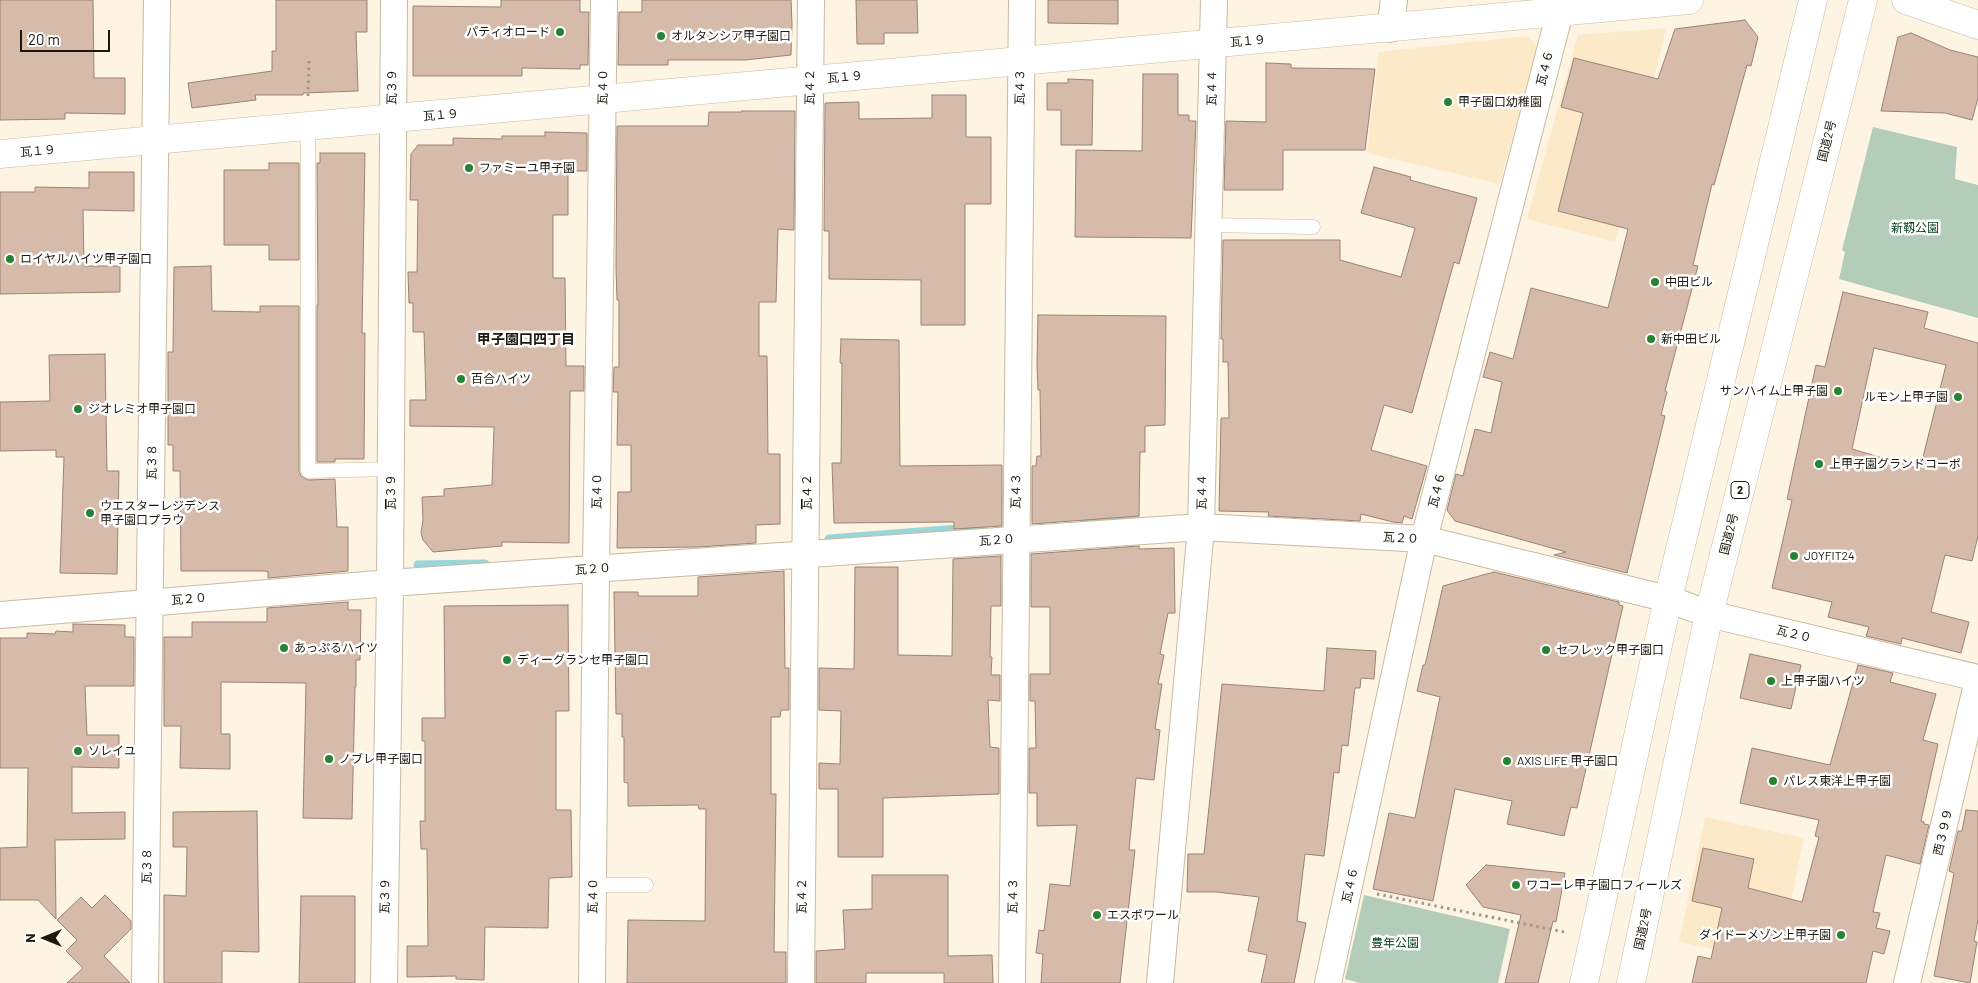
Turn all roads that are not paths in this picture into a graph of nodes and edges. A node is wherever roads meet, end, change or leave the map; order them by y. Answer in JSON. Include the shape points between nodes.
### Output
{"nodes":[{"id":1,"x":157,"y":0,"type":"edge"},
{"id":2,"x":394,"y":0,"type":"edge"},
{"id":3,"x":604,"y":0,"type":"edge"},
{"id":4,"x":811,"y":0,"type":"edge"},
{"id":5,"x":1022,"y":0,"type":"edge"},
{"id":6,"x":1214,"y":0,"type":"edge"},
{"id":7,"x":1394,"y":0,"type":"edge"},
{"id":8,"x":1689,"y":0,"type":"edge"},
{"id":9,"x":1813,"y":0,"type":"edge"},
{"id":10,"x":1863,"y":0,"type":"edge"},
{"id":11,"x":1906,"y":0,"type":"edge"},
{"id":12,"x":1561,"y":6,"type":"edge"},
{"id":13,"x":1978,"y":25,"type":"edge"},
{"id":14,"x":1390,"y":29,"type":"junction"},
{"id":15,"x":1213,"y":44,"type":"junction"},
{"id":16,"x":1020,"y":61,"type":"junction"},
{"id":17,"x":810,"y":80,"type":"junction"},
{"id":18,"x":603,"y":100,"type":"junction"},
{"id":19,"x":392,"y":119,"type":"junction"},
{"id":20,"x":308,"y":126,"type":"junction"},
{"id":21,"x":156,"y":140,"type":"junction"},
{"id":22,"x":0,"y":154,"type":"edge"},
{"id":23,"x":1209,"y":225,"type":"junction"},
{"id":24,"x":1313,"y":227,"type":"dead end"},
{"id":25,"x":391,"y":469,"type":"junction"},
{"id":26,"x":1201,"y":527,"type":"junction"},
{"id":27,"x":1016,"y":539,"type":"junction"},
{"id":28,"x":1424,"y":539,"type":"junction"},
{"id":29,"x":806,"y":554,"type":"junction"},
{"id":30,"x":596,"y":569,"type":"junction"},
{"id":31,"x":390,"y":583,"type":"junction"},
{"id":32,"x":1668,"y":599,"type":"junction"},
{"id":33,"x":150,"y":602,"type":"junction"},
{"id":34,"x":1709,"y":614,"type":"junction"},
{"id":35,"x":0,"y":615,"type":"edge"},
{"id":36,"x":1978,"y":679,"type":"edge"},
{"id":37,"x":593,"y":884,"type":"junction"},
{"id":38,"x":646,"y":885,"type":"dead end"},
{"id":39,"x":145,"y":983,"type":"edge"},
{"id":40,"x":384,"y":983,"type":"edge"},
{"id":41,"x":592,"y":983,"type":"edge"},
{"id":42,"x":801,"y":983,"type":"edge"},
{"id":43,"x":1012,"y":983,"type":"edge"},
{"id":44,"x":1160,"y":983,"type":"edge"},
{"id":45,"x":1328,"y":983,"type":"edge"},
{"id":46,"x":1584,"y":983,"type":"edge"},
{"id":47,"x":1631,"y":983,"type":"edge"},
{"id":48,"x":1908,"y":983,"type":"edge"}],
"edges":[{"from":1,"to":21,"type":"street","name":"瓦３８"},
{"from":2,"to":19,"type":"street","name":"瓦３９"},
{"from":3,"to":18,"type":"street","name":"瓦４０"},
{"from":4,"to":17,"type":"street","name":"瓦４２"},
{"from":5,"to":16,"type":"street","name":"瓦４３"},
{"from":6,"to":15,"type":"street","name":"瓦４４"},
{"from":7,"to":14,"type":"street"},
{"from":8,"to":12,"type":"main road","name":"瓦１９"},
{"from":9,"to":32,"type":"main road"},
{"from":10,"to":34,"type":"main road","name":"国道2号","number":"2"},
{"from":11,"to":13,"type":"main road"},
{"from":12,"to":14,"type":"main road","name":"瓦１９"},
{"from":12,"to":28,"type":"street","name":"瓦４６"},
{"from":14,"to":15,"type":"main road","name":"瓦１９"},
{"from":15,"to":16,"type":"main road","name":"瓦１９"},
{"from":15,"to":23,"type":"street","name":"瓦４４"},
{"from":16,"to":17,"type":"main road","name":"瓦１９"},
{"from":16,"to":27,"type":"street","name":"瓦４３"},
{"from":17,"to":18,"type":"main road","name":"瓦１９"},
{"from":17,"to":29,"type":"street","name":"瓦４２"},
{"from":18,"to":19,"type":"main road","name":"瓦１９"},
{"from":18,"to":30,"type":"street","name":"瓦４０"},
{"from":19,"to":20,"type":"main road","name":"瓦１９"},
{"from":19,"to":25,"type":"street","name":"瓦３９"},
{"from":20,"to":21,"type":"main road","name":"瓦１９"},
{"from":20,"to":25,"type":"lane","via":[[308,471]]},
{"from":21,"to":22,"type":"main road","name":"瓦１９"},
{"from":21,"to":33,"type":"street","name":"瓦３８"},
{"from":23,"to":24,"type":"lane"},
{"from":23,"to":26,"type":"street","name":"瓦４４"},
{"from":25,"to":31,"type":"street","name":"瓦３９"},
{"from":26,"to":27,"type":"street","name":"瓦２０"},
{"from":26,"to":28,"type":"street","name":"瓦２０"},
{"from":26,"to":44,"type":"street","name":"瓦４４"},
{"from":27,"to":29,"type":"street","name":"瓦２０"},
{"from":27,"to":43,"type":"street","name":"瓦４３"},
{"from":28,"to":32,"type":"street","name":"瓦２０"},
{"from":28,"to":45,"type":"street","name":"瓦４６"},
{"from":29,"to":30,"type":"street","name":"瓦２０"},
{"from":29,"to":42,"type":"street","name":"瓦４２"},
{"from":30,"to":31,"type":"street","name":"瓦２０"},
{"from":30,"to":37,"type":"street","name":"瓦４０"},
{"from":31,"to":33,"type":"street","name":"瓦２０"},
{"from":31,"to":40,"type":"street","name":"瓦３９"},
{"from":32,"to":34,"type":"street","name":"瓦２０"},
{"from":32,"to":46,"type":"main road"},
{"from":33,"to":35,"type":"street","name":"瓦２０"},
{"from":33,"to":39,"type":"street","name":"瓦３８"},
{"from":34,"to":36,"type":"street","name":"瓦２０"},
{"from":34,"to":47,"type":"main road","name":"国道2号","number":"2"},
{"from":36,"to":48,"type":"street","name":"西３９９"},
{"from":37,"to":38,"type":"lane"},
{"from":37,"to":41,"type":"street","name":"瓦４０"}]}
